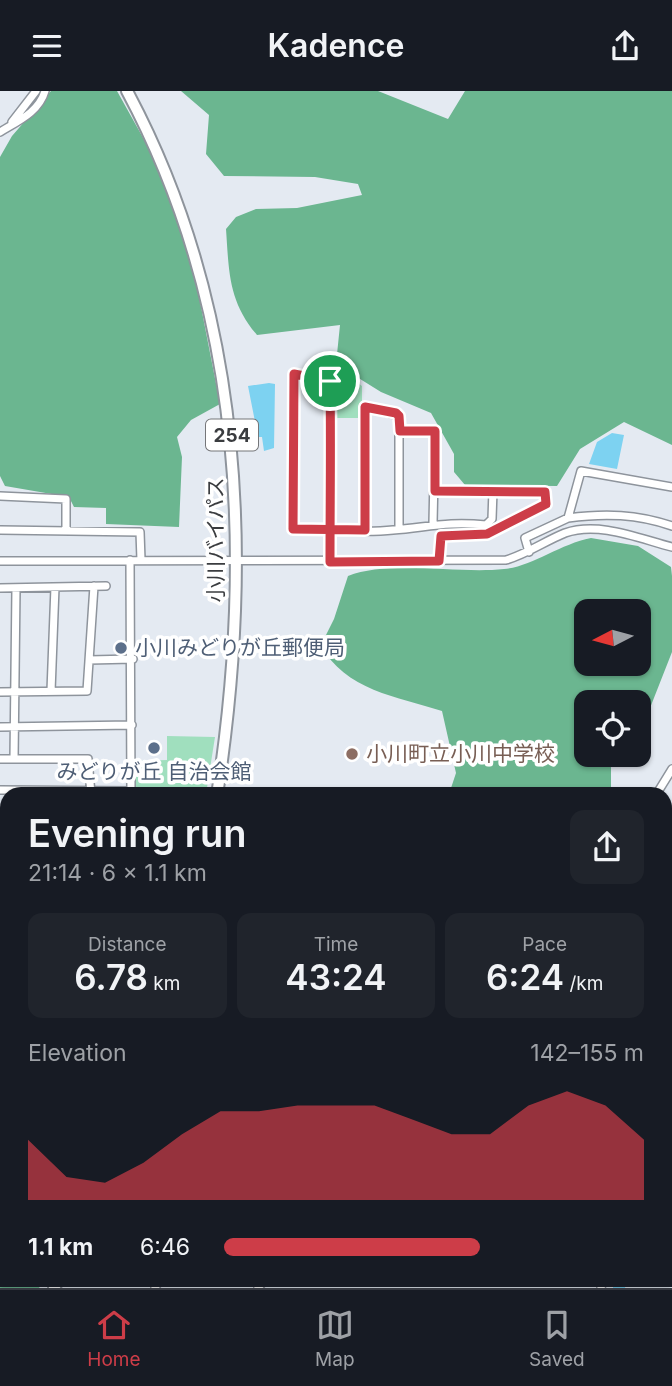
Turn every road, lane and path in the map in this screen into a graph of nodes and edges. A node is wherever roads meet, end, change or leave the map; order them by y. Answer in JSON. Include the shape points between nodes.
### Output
{"nodes":[{"id":1,"x":36,"y":91,"type":"edge"},
{"id":2,"x":45,"y":91,"type":"edge"},
{"id":3,"x":127,"y":91,"type":"edge"},
{"id":4,"x":4,"y":130,"type":"edge"},
{"id":5,"x":400,"y":431,"type":"junction"},
{"id":6,"x":672,"y":487,"type":"edge"},
{"id":7,"x":435,"y":491,"type":"junction"},
{"id":8,"x":493,"y":491,"type":"junction"},
{"id":9,"x":0,"y":496,"type":"edge"},
{"id":10,"x":568,"y":518,"type":"junction"},
{"id":11,"x":433,"y":523,"type":"junction"},
{"id":12,"x":672,"y":526,"type":"edge"},
{"id":13,"x":330,"y":529,"type":"junction"},
{"id":14,"x":399,"y":529,"type":"junction"},
{"id":15,"x":0,"y":530,"type":"edge"},
{"id":16,"x":365,"y":530,"type":"junction"},
{"id":17,"x":66,"y":531,"type":"junction"},
{"id":18,"x":672,"y":547,"type":"edge"},
{"id":19,"x":529,"y":552,"type":"junction"},
{"id":20,"x":141,"y":560,"type":"junction"},
{"id":21,"x":237,"y":560,"type":"junction"},
{"id":22,"x":0,"y":561,"type":"edge"},
{"id":23,"x":130,"y":561,"type":"junction"},
{"id":24,"x":439,"y":561,"type":"junction"},
{"id":25,"x":330,"y":562,"type":"junction"},
{"id":26,"x":94,"y":586,"type":"junction"},
{"id":27,"x":106,"y":586,"type":"dead end"},
{"id":28,"x":55,"y":587,"type":"junction"},
{"id":29,"x":0,"y":588,"type":"edge"},
{"id":30,"x":16,"y":588,"type":"junction"},
{"id":31,"x":133,"y":659,"type":"junction"},
{"id":32,"x":89,"y":660,"type":"junction"},
{"id":33,"x":51,"y":691,"type":"junction"},
{"id":34,"x":0,"y":692,"type":"edge"},
{"id":35,"x":15,"y":692,"type":"junction"},
{"id":36,"x":132,"y":726,"type":"junction"},
{"id":37,"x":0,"y":727,"type":"edge"},
{"id":38,"x":13,"y":727,"type":"junction"},
{"id":39,"x":0,"y":759,"type":"edge"},
{"id":40,"x":14,"y":759,"type":"junction"},
{"id":41,"x":672,"y":769,"type":"edge"},
{"id":42,"x":90,"y":787,"type":"edge"},
{"id":43,"x":131,"y":787,"type":"edge"},
{"id":44,"x":218,"y":787,"type":"edge"},
{"id":45,"x":660,"y":787,"type":"edge"}],
"edges":[{"from":1,"to":4,"type":"street"},
{"from":2,"to":4,"type":"street","via":[[30,114]]},
{"from":3,"to":21,"type":"highway","name":"小川バイパス","number":"254","via":[[181,215],[218,347],[232,429]]},
{"from":5,"to":7,"type":"street","via":[[435,431]]},
{"from":5,"to":14,"type":"street"},
{"from":5,"to":16,"type":"street","via":[[396,413],[365,407]]},
{"from":6,"to":10,"type":"street","via":[[581,471]]},
{"from":7,"to":8,"type":"street"},
{"from":7,"to":11,"type":"street"},
{"from":8,"to":11,"type":"street","via":[[492,519],[486,525]]},
{"from":8,"to":24,"type":"street","via":[[545,492],[546,504],[487,534],[441,536]]},
{"from":9,"to":17,"type":"street","via":[[66,499]]},
{"from":10,"to":12,"type":"street","via":[[616,514]]},
{"from":10,"to":19,"type":"street","via":[[525,538]]},
{"from":11,"to":14,"type":"street"},
{"from":13,"to":13,"type":"street","via":[[330,381],[294,374],[293,529]]},
{"from":13,"to":16,"type":"street"},
{"from":13,"to":25,"type":"street"},
{"from":14,"to":16,"type":"street"},
{"from":15,"to":17,"type":"street"},
{"from":17,"to":20,"type":"street","via":[[140,532]]},
{"from":18,"to":19,"type":"street","via":[[611,531],[587,530],[568,532]]},
{"from":19,"to":24,"type":"street","via":[[506,560]]},
{"from":20,"to":21,"type":"street"},
{"from":20,"to":23,"type":"street"},
{"from":21,"to":25,"type":"street"},
{"from":21,"to":44,"type":"highway","name":"小川バイパス","number":"254","via":[[233,653]]},
{"from":22,"to":23,"type":"street"},
{"from":23,"to":31,"type":"street"},
{"from":24,"to":25,"type":"street"},
{"from":26,"to":27,"type":"street"},
{"from":26,"to":28,"type":"street"},
{"from":26,"to":32,"type":"street"},
{"from":28,"to":30,"type":"street"},
{"from":28,"to":33,"type":"street"},
{"from":29,"to":30,"type":"street"},
{"from":30,"to":35,"type":"street"},
{"from":31,"to":32,"type":"street"},
{"from":31,"to":36,"type":"street"},
{"from":32,"to":33,"type":"street","via":[[87,691]]},
{"from":33,"to":35,"type":"street"},
{"from":34,"to":35,"type":"street"},
{"from":35,"to":38,"type":"street"},
{"from":36,"to":38,"type":"street"},
{"from":36,"to":43,"type":"street"},
{"from":37,"to":38,"type":"street"},
{"from":38,"to":40,"type":"street"},
{"from":39,"to":40,"type":"street"},
{"from":40,"to":42,"type":"street","via":[[88,759]]},
{"from":41,"to":45,"type":"street"}]}
